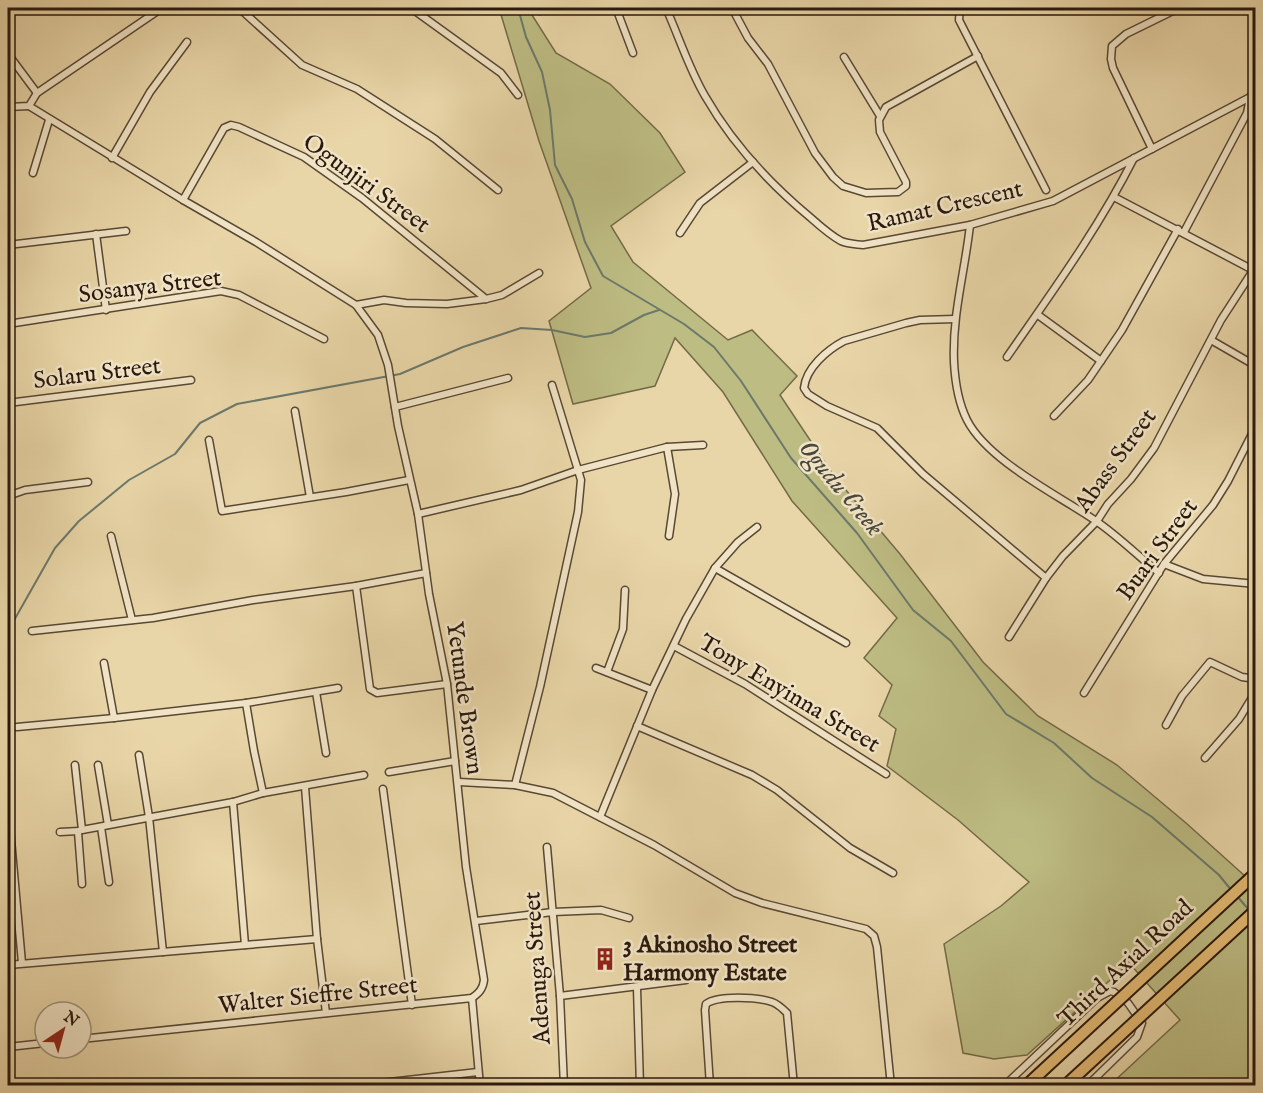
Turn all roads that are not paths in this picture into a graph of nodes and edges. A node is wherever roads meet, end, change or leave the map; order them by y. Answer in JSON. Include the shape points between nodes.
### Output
{"nodes":[{"id":1,"x":162,"y":8,"type":"edge"},
{"id":2,"x":239,"y":8,"type":"edge"},
{"id":3,"x":411,"y":8,"type":"edge"},
{"id":4,"x":616,"y":8,"type":"edge"},
{"id":5,"x":666,"y":8,"type":"edge"},
{"id":6,"x":732,"y":8,"type":"edge"},
{"id":7,"x":960,"y":8,"type":"edge"},
{"id":8,"x":1179,"y":8,"type":"edge"},
{"id":9,"x":187,"y":42,"type":"dead end"},
{"id":10,"x":633,"y":53,"type":"dead end"},
{"id":11,"x":8,"y":54,"type":"edge"},
{"id":12,"x":978,"y":56,"type":"junction"},
{"id":13,"x":844,"y":57,"type":"dead end"},
{"id":14,"x":37,"y":93,"type":"junction"},
{"id":15,"x":518,"y":95,"type":"dead end"},
{"id":16,"x":1253,"y":96,"type":"edge"},
{"id":17,"x":8,"y":106,"type":"edge"},
{"id":18,"x":29,"y":106,"type":"junction"},
{"id":19,"x":880,"y":116,"type":"junction"},
{"id":20,"x":49,"y":120,"type":"junction"},
{"id":21,"x":1152,"y":149,"type":"junction"},
{"id":22,"x":112,"y":158,"type":"junction"},
{"id":23,"x":1134,"y":158,"type":"junction"},
{"id":24,"x":753,"y":162,"type":"junction"},
{"id":25,"x":33,"y":173,"type":"dead end"},
{"id":26,"x":498,"y":190,"type":"dead end"},
{"id":27,"x":1046,"y":190,"type":"dead end"},
{"id":28,"x":1114,"y":197,"type":"junction"},
{"id":29,"x":183,"y":200,"type":"junction"},
{"id":30,"x":970,"y":225,"type":"junction"},
{"id":31,"x":126,"y":231,"type":"dead end"},
{"id":32,"x":1181,"y":231,"type":"junction"},
{"id":33,"x":680,"y":233,"type":"dead end"},
{"id":34,"x":96,"y":234,"type":"junction"},
{"id":35,"x":8,"y":245,"type":"edge"},
{"id":36,"x":1254,"y":268,"type":"edge"},
{"id":37,"x":539,"y":273,"type":"dead end"},
{"id":38,"x":486,"y":298,"type":"junction"},
{"id":39,"x":356,"y":305,"type":"junction"},
{"id":40,"x":106,"y":310,"type":"junction"},
{"id":41,"x":1038,"y":315,"type":"junction"},
{"id":42,"x":956,"y":319,"type":"junction"},
{"id":43,"x":8,"y":324,"type":"edge"},
{"id":44,"x":324,"y":339,"type":"dead end"},
{"id":45,"x":1211,"y":339,"type":"junction"},
{"id":46,"x":1007,"y":357,"type":"dead end"},
{"id":47,"x":1101,"y":361,"type":"junction"},
{"id":48,"x":1256,"y":366,"type":"edge"},
{"id":49,"x":508,"y":378,"type":"dead end"},
{"id":50,"x":191,"y":380,"type":"dead end"},
{"id":51,"x":552,"y":385,"type":"dead end"},
{"id":52,"x":8,"y":404,"type":"edge"},
{"id":53,"x":395,"y":404,"type":"junction"},
{"id":54,"x":295,"y":411,"type":"dead end"},
{"id":55,"x":1054,"y":416,"type":"dead end"},
{"id":56,"x":1256,"y":426,"type":"edge"},
{"id":57,"x":209,"y":440,"type":"dead end"},
{"id":58,"x":703,"y":445,"type":"dead end"},
{"id":59,"x":1247,"y":446,"type":"junction"},
{"id":60,"x":667,"y":447,"type":"junction"},
{"id":61,"x":1256,"y":451,"type":"edge"},
{"id":62,"x":578,"y":470,"type":"junction"},
{"id":63,"x":409,"y":480,"type":"junction"},
{"id":64,"x":88,"y":482,"type":"dead end"},
{"id":65,"x":8,"y":496,"type":"edge"},
{"id":66,"x":310,"y":497,"type":"junction"},
{"id":67,"x":418,"y":514,"type":"junction"},
{"id":68,"x":1097,"y":521,"type":"junction"},
{"id":69,"x":757,"y":527,"type":"dead end"},
{"id":70,"x":111,"y":536,"type":"dead end"},
{"id":71,"x":669,"y":536,"type":"dead end"},
{"id":72,"x":1164,"y":564,"type":"junction"},
{"id":73,"x":715,"y":568,"type":"junction"},
{"id":74,"x":426,"y":573,"type":"junction"},
{"id":75,"x":1159,"y":573,"type":"junction"},
{"id":76,"x":1046,"y":578,"type":"junction"},
{"id":77,"x":1256,"y":584,"type":"edge"},
{"id":78,"x":356,"y":586,"type":"junction"},
{"id":79,"x":626,"y":590,"type":"dead end"},
{"id":80,"x":132,"y":620,"type":"junction"},
{"id":81,"x":32,"y":631,"type":"dead end"},
{"id":82,"x":1009,"y":637,"type":"dead end"},
{"id":83,"x":846,"y":644,"type":"dead end"},
{"id":84,"x":674,"y":646,"type":"junction"},
{"id":85,"x":104,"y":663,"type":"dead end"},
{"id":86,"x":596,"y":668,"type":"dead end"},
{"id":87,"x":607,"y":672,"type":"junction"},
{"id":88,"x":1256,"y":679,"type":"edge"},
{"id":89,"x":447,"y":684,"type":"junction"},
{"id":90,"x":338,"y":688,"type":"dead end"},
{"id":91,"x":652,"y":690,"type":"junction"},
{"id":92,"x":1256,"y":691,"type":"edge"},
{"id":93,"x":316,"y":692,"type":"junction"},
{"id":94,"x":1084,"y":693,"type":"dead end"},
{"id":95,"x":246,"y":703,"type":"junction"},
{"id":96,"x":114,"y":718,"type":"junction"},
{"id":97,"x":1166,"y":725,"type":"dead end"},
{"id":98,"x":637,"y":726,"type":"junction"},
{"id":99,"x":17,"y":727,"type":"dead end"},
{"id":100,"x":326,"y":753,"type":"dead end"},
{"id":101,"x":140,"y":755,"type":"dead end"},
{"id":102,"x":1205,"y":759,"type":"dead end"},
{"id":103,"x":455,"y":761,"type":"junction"},
{"id":104,"x":75,"y":765,"type":"dead end"},
{"id":105,"x":98,"y":765,"type":"dead end"},
{"id":106,"x":8,"y":768,"type":"edge"},
{"id":107,"x":389,"y":772,"type":"dead end"},
{"id":108,"x":886,"y":774,"type":"dead end"},
{"id":109,"x":364,"y":775,"type":"dead end"},
{"id":110,"x":459,"y":782,"type":"junction"},
{"id":111,"x":515,"y":785,"type":"junction"},
{"id":112,"x":306,"y":787,"type":"junction"},
{"id":113,"x":383,"y":789,"type":"dead end"},
{"id":114,"x":263,"y":793,"type":"junction"},
{"id":115,"x":233,"y":802,"type":"junction"},
{"id":116,"x":8,"y":817,"type":"edge"},
{"id":117,"x":149,"y":817,"type":"junction"},
{"id":118,"x":600,"y":817,"type":"junction"},
{"id":119,"x":104,"y":826,"type":"junction"},
{"id":120,"x":80,"y":831,"type":"junction"},
{"id":121,"x":60,"y":832,"type":"dead end"},
{"id":122,"x":547,"y":847,"type":"dead end"},
{"id":123,"x":893,"y":873,"type":"dead end"},
{"id":124,"x":1256,"y":873,"type":"edge"},
{"id":125,"x":109,"y":882,"type":"dead end"},
{"id":126,"x":82,"y":884,"type":"dead end"},
{"id":127,"x":16,"y":902,"type":"junction"},
{"id":128,"x":8,"y":903,"type":"edge"},
{"id":129,"x":1256,"y":910,"type":"edge"},
{"id":130,"x":553,"y":912,"type":"junction"},
{"id":131,"x":628,"y":918,"type":"dead end"},
{"id":132,"x":476,"y":921,"type":"junction"},
{"id":133,"x":317,"y":939,"type":"junction"},
{"id":134,"x":244,"y":945,"type":"junction"},
{"id":135,"x":163,"y":952,"type":"junction"},
{"id":136,"x":22,"y":963,"type":"junction"},
{"id":137,"x":8,"y":965,"type":"edge"},
{"id":138,"x":687,"y":980,"type":"dead end"},
{"id":139,"x":637,"y":988,"type":"junction"},
{"id":140,"x":560,"y":996,"type":"junction"},
{"id":141,"x":472,"y":998,"type":"junction"},
{"id":142,"x":412,"y":1005,"type":"junction"},
{"id":143,"x":326,"y":1013,"type":"junction"},
{"id":144,"x":93,"y":1038,"type":"edge"},
{"id":145,"x":33,"y":1044,"type":"edge"},
{"id":146,"x":8,"y":1047,"type":"edge"},
{"id":147,"x":478,"y":1072,"type":"junction"},
{"id":148,"x":8,"y":1076,"type":"edge"},
{"id":149,"x":405,"y":1083,"type":"edge"},
{"id":150,"x":9,"y":1086,"type":"edge"},
{"id":151,"x":354,"y":1086,"type":"edge"},
{"id":152,"x":480,"y":1086,"type":"edge"},
{"id":153,"x":564,"y":1086,"type":"edge"},
{"id":154,"x":640,"y":1086,"type":"edge"},
{"id":155,"x":710,"y":1086,"type":"edge"},
{"id":156,"x":794,"y":1086,"type":"edge"},
{"id":157,"x":891,"y":1086,"type":"edge"},
{"id":158,"x":1004,"y":1086,"type":"edge"},
{"id":159,"x":1026,"y":1086,"type":"edge"},
{"id":160,"x":1065,"y":1086,"type":"edge"},
{"id":161,"x":1087,"y":1086,"type":"edge"}],
"edges":[{"from":1,"to":14,"type":"street"},
{"from":2,"to":26,"type":"street","via":[[302,65],[357,89],[435,139]]},
{"from":3,"to":15,"type":"street","via":[[501,73]]},
{"from":4,"to":10,"type":"street"},
{"from":5,"to":24,"type":"street","name":"Ramat Crescent","via":[[706,97]]},
{"from":6,"to":19,"type":"street","via":[[768,64],[815,153],[843,186],[883,194],[898,192],[906,186],[880,132]]},
{"from":7,"to":12,"type":"street","via":[[959,20]]},
{"from":8,"to":21,"type":"street","via":[[1126,34],[1112,46],[1113,68]]},
{"from":9,"to":22,"type":"street","via":[[150,92]]},
{"from":11,"to":14,"type":"street"},
{"from":12,"to":19,"type":"street","via":[[886,106]]},
{"from":12,"to":27,"type":"street"},
{"from":13,"to":19,"type":"street"},
{"from":14,"to":18,"type":"street"},
{"from":16,"to":21,"type":"street","name":"Ramat Crescent"},
{"from":16,"to":32,"type":"street"},
{"from":17,"to":18,"type":"street"},
{"from":18,"to":20,"type":"street"},
{"from":20,"to":22,"type":"street"},
{"from":20,"to":25,"type":"street"},
{"from":21,"to":23,"type":"street","name":"Ramat Crescent"},
{"from":22,"to":29,"type":"street"},
{"from":23,"to":28,"type":"street"},
{"from":23,"to":30,"type":"street","name":"Ramat Crescent","via":[[1053,201]]},
{"from":24,"to":30,"type":"street","name":"Ramat Crescent","via":[[785,197],[834,236],[852,244]]},
{"from":24,"to":33,"type":"street","via":[[700,202]]},
{"from":28,"to":32,"type":"street"},
{"from":28,"to":41,"type":"street"},
{"from":29,"to":38,"type":"street","name":"Ogunjiri Street","via":[[224,128],[239,127],[304,157],[362,198]]},
{"from":29,"to":39,"type":"street"},
{"from":30,"to":42,"type":"street"},
{"from":31,"to":34,"type":"street"},
{"from":32,"to":36,"type":"street"},
{"from":32,"to":47,"type":"street"},
{"from":34,"to":35,"type":"street"},
{"from":34,"to":40,"type":"street"},
{"from":36,"to":45,"type":"street","name":"Abass Street"},
{"from":37,"to":38,"type":"street","via":[[502,295]]},
{"from":38,"to":39,"type":"street","via":[[447,304],[384,300]]},
{"from":39,"to":53,"type":"street","name":"Yetunde Brown","via":[[378,335]]},
{"from":40,"to":43,"type":"street","name":"Sosanya Street"},
{"from":40,"to":44,"type":"street","name":"Sosanya Street","via":[[221,291],[239,295]]},
{"from":41,"to":46,"type":"street"},
{"from":41,"to":47,"type":"street"},
{"from":42,"to":68,"type":"street","via":[[954,363],[961,407],[968,422],[991,448],[1026,476]]},
{"from":42,"to":76,"type":"street","via":[[920,320],[844,341],[834,346],[807,375],[804,388],[827,406],[877,428],[923,474]]},
{"from":45,"to":48,"type":"street"},
{"from":45,"to":68,"type":"street","name":"Abass Street","via":[[1154,448]]},
{"from":47,"to":55,"type":"street"},
{"from":49,"to":53,"type":"street"},
{"from":50,"to":52,"type":"street","name":"Solaru Street"},
{"from":51,"to":62,"type":"street"},
{"from":53,"to":63,"type":"street","name":"Yetunde Brown"},
{"from":54,"to":66,"type":"street"},
{"from":56,"to":59,"type":"street","name":"Buari Street"},
{"from":57,"to":66,"type":"street","via":[[222,511]]},
{"from":58,"to":60,"type":"street"},
{"from":59,"to":61,"type":"street"},
{"from":59,"to":72,"type":"street","name":"Buari Street","via":[[1213,505]]},
{"from":60,"to":62,"type":"street"},
{"from":60,"to":71,"type":"street","via":[[675,494]]},
{"from":62,"to":67,"type":"street","via":[[521,490]]},
{"from":62,"to":111,"type":"street","via":[[578,512]]},
{"from":63,"to":66,"type":"street"},
{"from":63,"to":67,"type":"street","name":"Yetunde Brown"},
{"from":64,"to":65,"type":"street"},
{"from":67,"to":74,"type":"street","name":"Yetunde Brown"},
{"from":68,"to":75,"type":"street"},
{"from":68,"to":76,"type":"street","name":"Abass Street"},
{"from":69,"to":73,"type":"street"},
{"from":70,"to":80,"type":"street"},
{"from":72,"to":75,"type":"street","name":"Buari Street"},
{"from":72,"to":77,"type":"street","via":[[1203,579]]},
{"from":73,"to":83,"type":"street"},
{"from":73,"to":84,"type":"street"},
{"from":74,"to":78,"type":"street"},
{"from":74,"to":89,"type":"street","name":"Yetunde Brown"},
{"from":75,"to":94,"type":"street","name":"Buari Street"},
{"from":76,"to":82,"type":"street","name":"Abass Street"},
{"from":78,"to":80,"type":"street"},
{"from":78,"to":89,"type":"street","via":[[370,689],[377,693]]},
{"from":79,"to":87,"type":"street","via":[[623,629]]},
{"from":80,"to":81,"type":"street"},
{"from":84,"to":91,"type":"street"},
{"from":84,"to":108,"type":"street","name":"Tony Enyinna Street","via":[[745,684]]},
{"from":85,"to":96,"type":"street"},
{"from":86,"to":87,"type":"street"},
{"from":87,"to":91,"type":"street"},
{"from":88,"to":97,"type":"street","via":[[1210,662],[1182,696]]},
{"from":89,"to":103,"type":"street","name":"Yetunde Brown"},
{"from":90,"to":93,"type":"street"},
{"from":91,"to":98,"type":"street"},
{"from":92,"to":102,"type":"street","via":[[1239,719]]},
{"from":93,"to":95,"type":"street"},
{"from":93,"to":100,"type":"street"},
{"from":95,"to":96,"type":"street"},
{"from":95,"to":114,"type":"street"},
{"from":96,"to":99,"type":"street"},
{"from":98,"to":118,"type":"street"},
{"from":98,"to":123,"type":"street","via":[[777,790],[850,848]]},
{"from":101,"to":117,"type":"street"},
{"from":103,"to":107,"type":"street"},
{"from":103,"to":110,"type":"street","name":"Yetunde Brown"},
{"from":104,"to":120,"type":"street"},
{"from":105,"to":119,"type":"street"},
{"from":106,"to":116,"type":"street"},
{"from":109,"to":112,"type":"street"},
{"from":110,"to":111,"type":"street"},
{"from":110,"to":132,"type":"street","name":"Yetunde Brown","via":[[466,867]]},
{"from":111,"to":118,"type":"street","via":[[553,794]]},
{"from":112,"to":114,"type":"street"},
{"from":112,"to":133,"type":"street"},
{"from":113,"to":142,"type":"street"},
{"from":114,"to":115,"type":"street"},
{"from":115,"to":117,"type":"street"},
{"from":115,"to":134,"type":"street"},
{"from":116,"to":127,"type":"street"},
{"from":117,"to":119,"type":"street"},
{"from":117,"to":135,"type":"street"},
{"from":118,"to":157,"type":"street","via":[[735,893],[866,929],[877,947]]},
{"from":119,"to":120,"type":"street"},
{"from":119,"to":125,"type":"street"},
{"from":120,"to":121,"type":"street"},
{"from":120,"to":126,"type":"street"},
{"from":122,"to":130,"type":"street","name":"Adenuga Street"},
{"from":124,"to":159,"type":"highway","name":"Third Axial Road","bridge":true},
{"from":127,"to":128,"type":"street"},
{"from":127,"to":136,"type":"street"},
{"from":129,"to":160,"type":"highway","name":"Third Axial Road","bridge":true},
{"from":130,"to":131,"type":"street","via":[[601,910]]},
{"from":130,"to":132,"type":"street"},
{"from":130,"to":140,"type":"street","name":"Adenuga Street"},
{"from":132,"to":141,"type":"street","name":"Yetunde Brown","via":[[484,980],[479,993]]},
{"from":133,"to":134,"type":"street"},
{"from":133,"to":143,"type":"street"},
{"from":134,"to":135,"type":"street"},
{"from":135,"to":136,"type":"street"},
{"from":136,"to":137,"type":"street"},
{"from":138,"to":139,"type":"street"},
{"from":139,"to":140,"type":"street"},
{"from":139,"to":154,"type":"street"},
{"from":140,"to":153,"type":"street","name":"Adenuga Street"},
{"from":141,"to":142,"type":"street","name":"Walter Sieffre Street"},
{"from":141,"to":147,"type":"street"},
{"from":142,"to":143,"type":"street","name":"Walter Sieffre Street"},
{"from":143,"to":144,"type":"street","name":"Walter Sieffre Street"},
{"from":145,"to":146,"type":"street"},
{"from":147,"to":149,"type":"street"},
{"from":147,"to":152,"type":"street"},
{"from":148,"to":150,"type":"street"},
{"from":149,"to":151,"type":"street"},
{"from":155,"to":156,"type":"street","via":[[705,1010],[706,1004],[718,998],[773,1002],[787,1014]]},
{"from":158,"to":161,"type":"street","via":[[1097,998],[1114,992],[1137,1013],[1141,1029]]}]}
